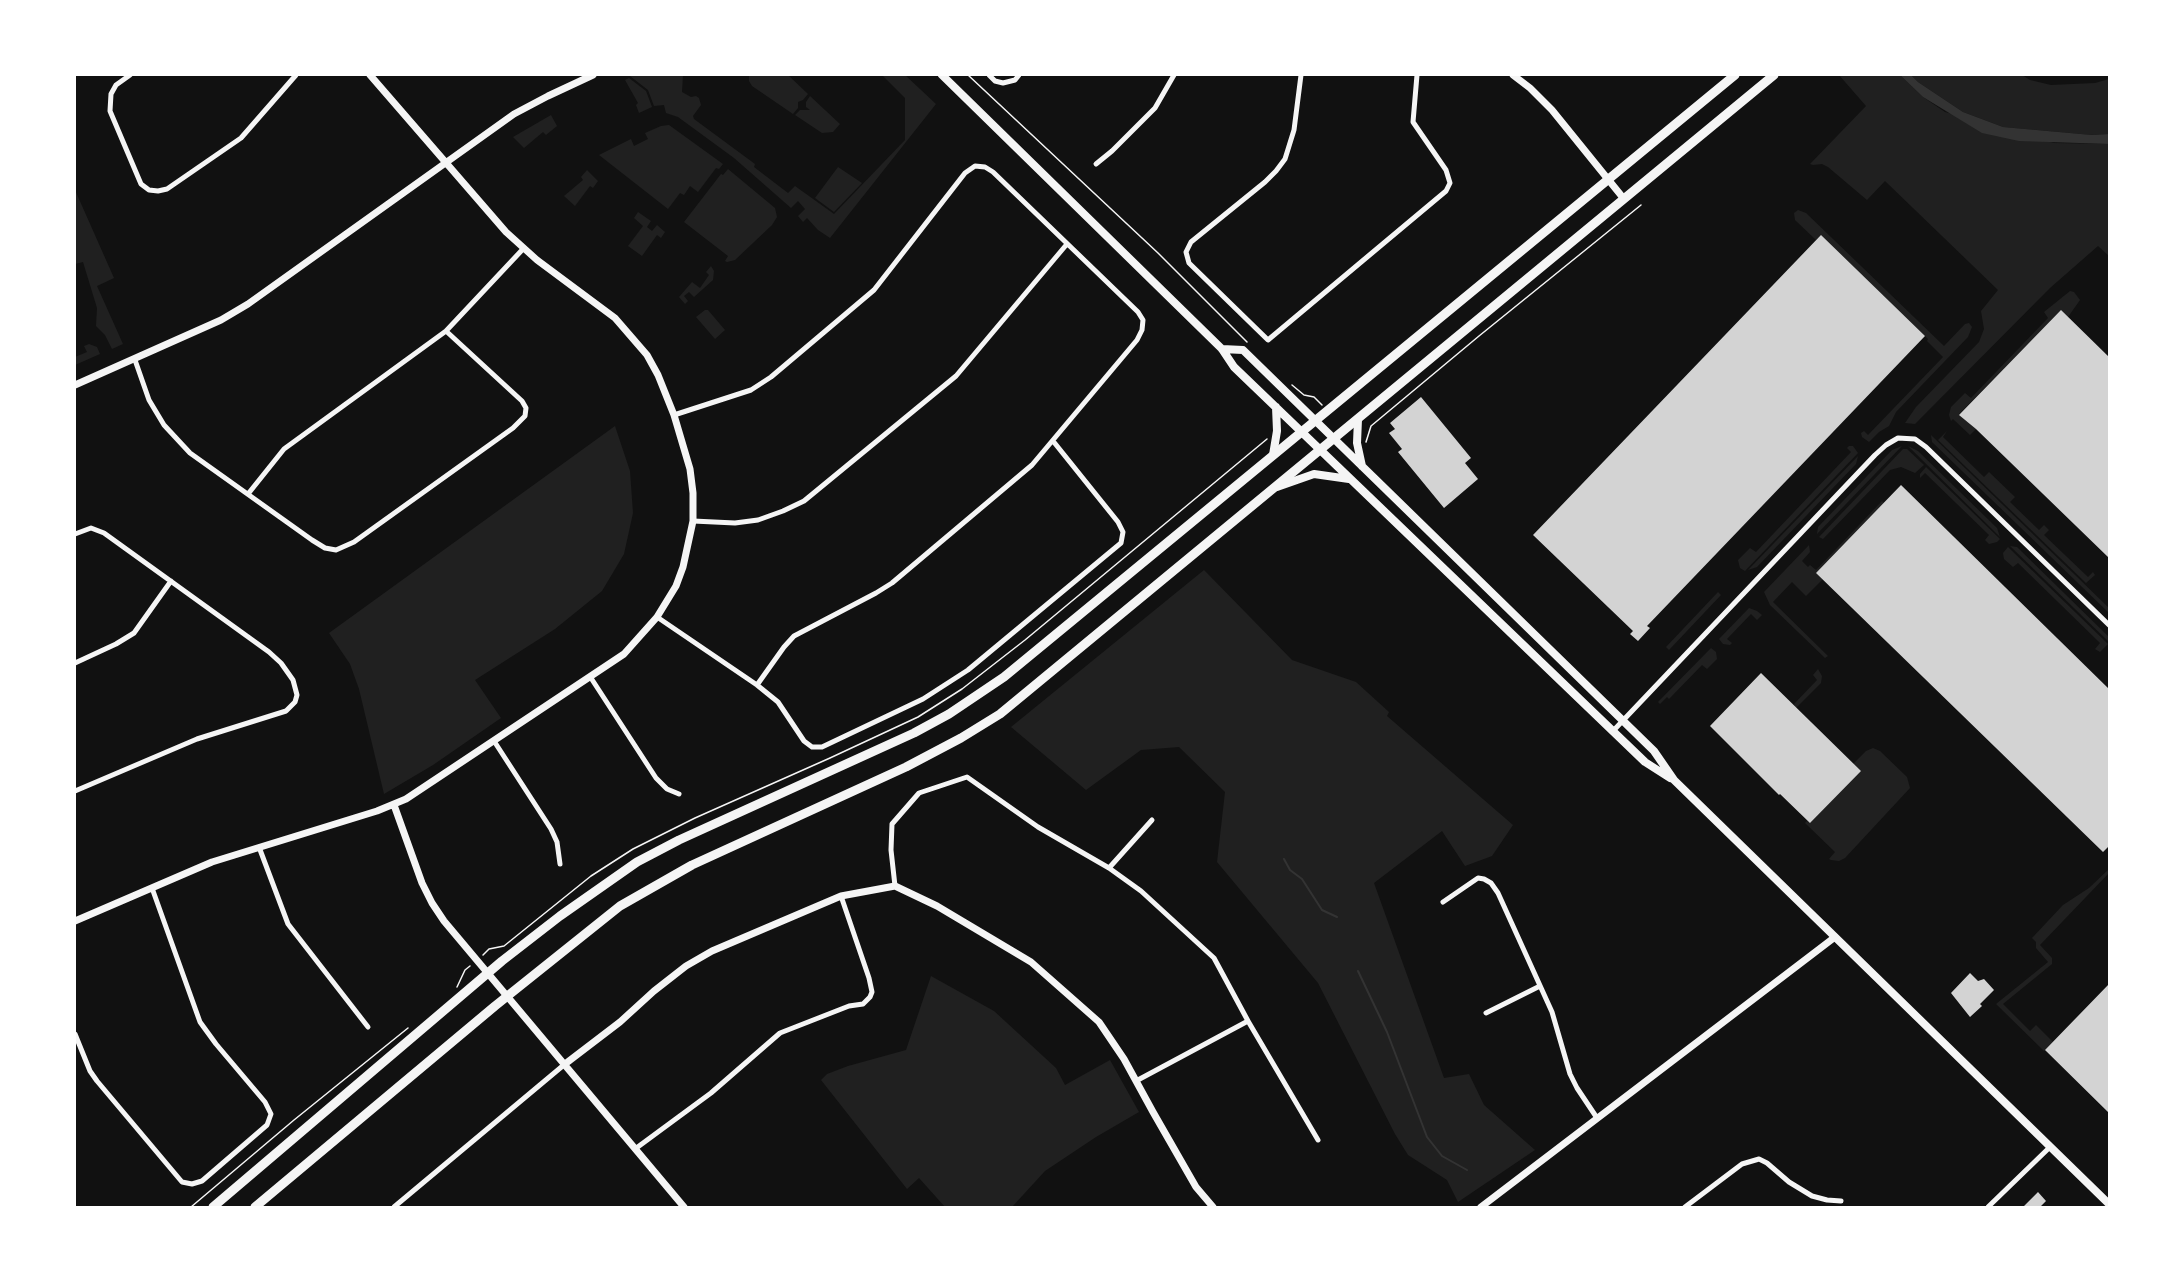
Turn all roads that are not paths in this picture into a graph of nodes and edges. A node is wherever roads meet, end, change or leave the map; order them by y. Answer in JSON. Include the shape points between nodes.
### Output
{"nodes":[{"id":1,"x":130,"y":75,"type":"edge"},
{"id":2,"x":296,"y":75,"type":"edge"},
{"id":3,"x":370,"y":75,"type":"edge"},
{"id":4,"x":593,"y":75,"type":"edge"},
{"id":5,"x":942,"y":75,"type":"edge"},
{"id":6,"x":989,"y":75,"type":"edge"},
{"id":7,"x":1019,"y":75,"type":"edge"},
{"id":8,"x":1174,"y":75,"type":"edge"},
{"id":9,"x":1301,"y":75,"type":"edge"},
{"id":10,"x":1417,"y":75,"type":"edge"},
{"id":11,"x":1513,"y":75,"type":"edge"},
{"id":12,"x":1735,"y":75,"type":"edge"},
{"id":13,"x":1774,"y":75,"type":"edge"},
{"id":14,"x":445,"y":164,"type":"junction"},
{"id":15,"x":1096,"y":164,"type":"dead end"},
{"id":16,"x":1608,"y":179,"type":"junction"},
{"id":17,"x":1624,"y":199,"type":"junction"},
{"id":18,"x":1067,"y":244,"type":"junction"},
{"id":19,"x":523,"y":249,"type":"junction"},
{"id":20,"x":446,"y":331,"type":"junction"},
{"id":21,"x":1222,"y":349,"type":"junction"},
{"id":22,"x":135,"y":360,"type":"junction"},
{"id":23,"x":75,"y":386,"type":"edge"},
{"id":24,"x":1276,"y":407,"type":"junction"},
{"id":25,"x":675,"y":415,"type":"junction"},
{"id":26,"x":1358,"y":419,"type":"junction"},
{"id":27,"x":1315,"y":420,"type":"junction"},
{"id":28,"x":1301,"y":432,"type":"junction"},
{"id":29,"x":1334,"y":439,"type":"junction"},
{"id":30,"x":1053,"y":441,"type":"junction"},
{"id":31,"x":1320,"y":450,"type":"junction"},
{"id":32,"x":1274,"y":454,"type":"junction"},
{"id":33,"x":1362,"y":466,"type":"junction"},
{"id":34,"x":1350,"y":479,"type":"junction"},
{"id":35,"x":1275,"y":487,"type":"junction"},
{"id":36,"x":248,"y":494,"type":"junction"},
{"id":37,"x":693,"y":521,"type":"junction"},
{"id":38,"x":75,"y":534,"type":"edge"},
{"id":39,"x":171,"y":581,"type":"junction"},
{"id":40,"x":657,"y":617,"type":"junction"},
{"id":41,"x":2109,"y":625,"type":"edge"},
{"id":42,"x":75,"y":663,"type":"edge"},
{"id":43,"x":591,"y":678,"type":"junction"},
{"id":44,"x":757,"y":685,"type":"junction"},
{"id":45,"x":1623,"y":721,"type":"junction"},
{"id":46,"x":1613,"y":731,"type":"junction"},
{"id":47,"x":494,"y":741,"type":"junction"},
{"id":48,"x":1674,"y":780,"type":"junction"},
{"id":49,"x":75,"y":791,"type":"edge"},
{"id":50,"x":679,"y":794,"type":"dead end"},
{"id":51,"x":394,"y":805,"type":"junction"},
{"id":52,"x":1152,"y":820,"type":"dead end"},
{"id":53,"x":259,"y":847,"type":"junction"},
{"id":54,"x":560,"y":864,"type":"dead end"},
{"id":55,"x":1109,"y":868,"type":"junction"},
{"id":56,"x":895,"y":886,"type":"junction"},
{"id":57,"x":152,"y":888,"type":"junction"},
{"id":58,"x":841,"y":896,"type":"junction"},
{"id":59,"x":1443,"y":902,"type":"dead end"},
{"id":60,"x":75,"y":921,"type":"edge"},
{"id":61,"x":1835,"y":937,"type":"junction"},
{"id":62,"x":488,"y":973,"type":"junction"},
{"id":63,"x":1540,"y":986,"type":"junction"},
{"id":64,"x":507,"y":996,"type":"junction"},
{"id":65,"x":1486,"y":1013,"type":"dead end"},
{"id":66,"x":1248,"y":1021,"type":"junction"},
{"id":67,"x":368,"y":1027,"type":"dead end"},
{"id":68,"x":75,"y":1034,"type":"edge"},
{"id":69,"x":565,"y":1064,"type":"junction"},
{"id":70,"x":1136,"y":1081,"type":"junction"},
{"id":71,"x":1597,"y":1118,"type":"junction"},
{"id":72,"x":1318,"y":1140,"type":"dead end"},
{"id":73,"x":2050,"y":1147,"type":"junction"},
{"id":74,"x":635,"y":1149,"type":"junction"},
{"id":75,"x":2099,"y":1194,"type":"junction"},
{"id":76,"x":2109,"y":1198,"type":"edge"},
{"id":77,"x":1840,"y":1201,"type":"dead end"},
{"id":78,"x":2109,"y":1204,"type":"edge"},
{"id":79,"x":213,"y":1207,"type":"edge"},
{"id":80,"x":255,"y":1207,"type":"edge"},
{"id":81,"x":394,"y":1207,"type":"edge"},
{"id":82,"x":684,"y":1207,"type":"edge"},
{"id":83,"x":1212,"y":1207,"type":"edge"},
{"id":84,"x":1481,"y":1207,"type":"edge"},
{"id":85,"x":1685,"y":1207,"type":"edge"},
{"id":86,"x":1988,"y":1207,"type":"edge"}],
"edges":[{"from":1,"to":2,"type":"street","via":[[116,85],[110,111],[141,184],[158,191],[167,189],[241,138]]},
{"from":3,"to":14,"type":"street"},
{"from":4,"to":14,"type":"street","via":[[514,114]]},
{"from":5,"to":21,"type":"main road"},
{"from":6,"to":7,"type":"street","via":[[1003,83]]},
{"from":8,"to":15,"type":"street","via":[[1155,108]]},
{"from":9,"to":10,"type":"street","via":[[1294,130],[1285,159],[1265,182],[1191,242],[1186,252],[1189,263],[1268,340],[1446,191],[1450,183],[1446,170],[1413,122]]},
{"from":11,"to":16,"type":"street","via":[[1552,110]]},
{"from":12,"to":16,"type":"main road"},
{"from":13,"to":17,"type":"main road"},
{"from":14,"to":19,"type":"street"},
{"from":14,"to":22,"type":"street","via":[[248,304]]},
{"from":16,"to":17,"type":"street"},
{"from":16,"to":27,"type":"main road"},
{"from":17,"to":26,"type":"main road"},
{"from":18,"to":25,"type":"street","via":[[993,172],[975,166],[965,173],[863,301],[752,390]]},
{"from":18,"to":30,"type":"street","via":[[1143,320],[1137,340]]},
{"from":18,"to":37,"type":"street","via":[[956,376],[804,501],[758,520]]},
{"from":19,"to":20,"type":"street"},
{"from":19,"to":25,"type":"street","via":[[631,334],[658,375]]},
{"from":20,"to":36,"type":"street","via":[[284,449]]},
{"from":20,"to":36,"type":"street","via":[[522,401],[526,408],[520,422],[354,542],[336,550],[312,540]]},
{"from":21,"to":24,"type":"main road","via":[[1234,367]]},
{"from":21,"to":27,"type":"main road","via":[[1243,350]]},
{"from":22,"to":23,"type":"street"},
{"from":22,"to":36,"type":"street","via":[[164,425],[190,453]]},
{"from":24,"to":28,"type":"main road"},
{"from":24,"to":32,"type":"main road"},
{"from":25,"to":37,"type":"street","via":[[690,469]]},
{"from":26,"to":29,"type":"main road"},
{"from":26,"to":33,"type":"main road","via":[[1357,443]]},
{"from":27,"to":28,"type":"main road"},
{"from":27,"to":29,"type":"main road"},
{"from":28,"to":31,"type":"main road"},
{"from":28,"to":32,"type":"main road"},
{"from":29,"to":31,"type":"main road"},
{"from":29,"to":33,"type":"main road"},
{"from":30,"to":44,"type":"street","via":[[1015,481],[892,583],[794,636]]},
{"from":30,"to":44,"type":"street","via":[[1118,522],[1123,532],[1121,543],[1015,632],[968,670],[923,699],[822,747],[812,747],[804,741],[789,715]]},
{"from":31,"to":34,"type":"main road"},
{"from":31,"to":35,"type":"main road"},
{"from":32,"to":62,"type":"main road","via":[[1004,677],[949,714],[637,862]]},
{"from":33,"to":45,"type":"main road"},
{"from":34,"to":35,"type":"main road","via":[[1314,474]]},
{"from":34,"to":46,"type":"main road"},
{"from":35,"to":64,"type":"main road","via":[[999,714],[906,767],[692,865],[620,906]]},
{"from":37,"to":40,"type":"street","via":[[683,567]]},
{"from":38,"to":39,"type":"street","via":[[91,528],[99,530]]},
{"from":39,"to":42,"type":"street","via":[[134,633]]},
{"from":39,"to":49,"type":"street","via":[[281,663],[296,688],[295,702],[286,711],[197,739]]},
{"from":40,"to":43,"type":"street","via":[[631,648]]},
{"from":40,"to":44,"type":"street"},
{"from":41,"to":45,"type":"street","via":[[1926,447],[1915,439],[1898,438],[1875,455]]},
{"from":43,"to":47,"type":"street"},
{"from":43,"to":50,"type":"street","via":[[656,778]]},
{"from":45,"to":46,"type":"street"},
{"from":45,"to":48,"type":"main road","via":[[1654,751]]},
{"from":46,"to":48,"type":"main road","via":[[1645,762]]},
{"from":47,"to":51,"type":"street"},
{"from":47,"to":54,"type":"street","via":[[551,828]]},
{"from":48,"to":61,"type":"main road"},
{"from":51,"to":53,"type":"street"},
{"from":51,"to":62,"type":"street","via":[[432,903]]},
{"from":52,"to":55,"type":"street"},
{"from":53,"to":57,"type":"street"},
{"from":53,"to":67,"type":"street","via":[[288,924]]},
{"from":55,"to":56,"type":"street","via":[[1038,827],[967,777],[919,793],[892,824]]},
{"from":55,"to":66,"type":"street","via":[[1141,891],[1214,958]]},
{"from":56,"to":58,"type":"street"},
{"from":56,"to":70,"type":"street","via":[[937,906],[1031,962],[1099,1022]]},
{"from":57,"to":60,"type":"street"},
{"from":57,"to":68,"type":"street","via":[[200,1022],[265,1102],[271,1114],[267,1125],[202,1181],[182,1182],[90,1071]]},
{"from":58,"to":69,"type":"street","via":[[686,966]]},
{"from":58,"to":74,"type":"street","via":[[869,978],[870,997],[862,1004],[780,1033],[711,1093]]},
{"from":59,"to":63,"type":"street","via":[[1472,881],[1484,879],[1491,883]]},
{"from":61,"to":71,"type":"street"},
{"from":61,"to":73,"type":"main road"},
{"from":62,"to":64,"type":"street"},
{"from":62,"to":79,"type":"main road"},
{"from":63,"to":65,"type":"street"},
{"from":63,"to":71,"type":"street","via":[[1570,1074]]},
{"from":64,"to":69,"type":"street"},
{"from":64,"to":80,"type":"main road"},
{"from":66,"to":70,"type":"street"},
{"from":66,"to":72,"type":"street"},
{"from":69,"to":74,"type":"street"},
{"from":69,"to":81,"type":"street"},
{"from":70,"to":83,"type":"street","via":[[1196,1187]]},
{"from":71,"to":84,"type":"street"},
{"from":73,"to":75,"type":"main road"},
{"from":73,"to":86,"type":"street"},
{"from":74,"to":82,"type":"street"},
{"from":75,"to":76,"type":"main road"},
{"from":75,"to":78,"type":"main road"},
{"from":77,"to":85,"type":"street","via":[[1812,1196],[1759,1159],[1742,1164]]}]}
